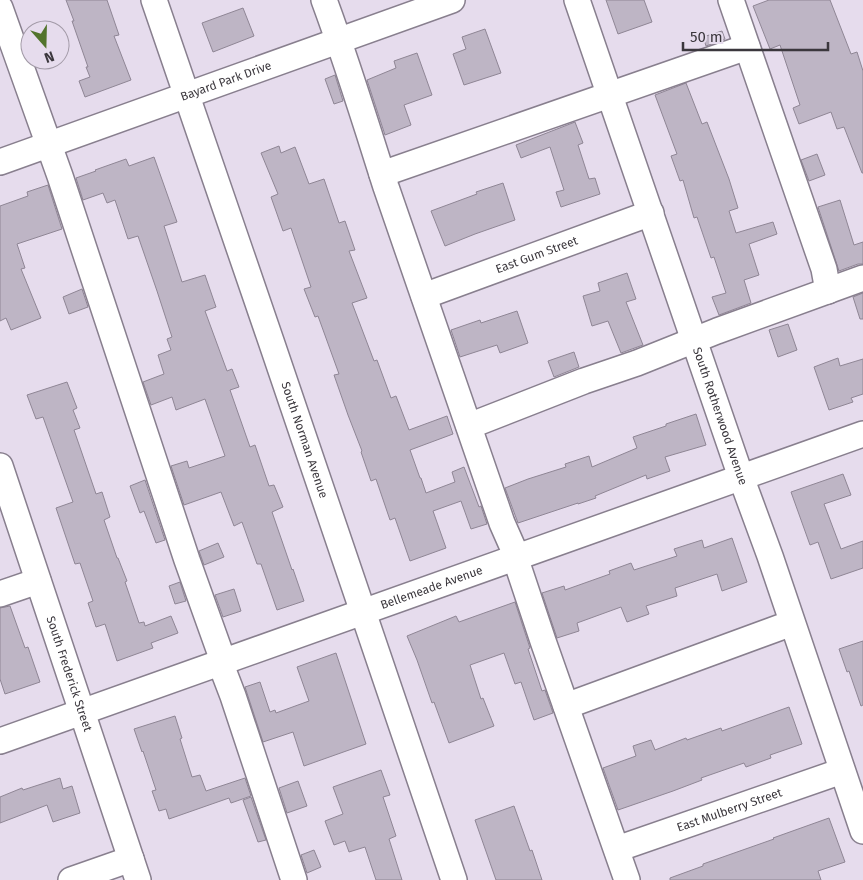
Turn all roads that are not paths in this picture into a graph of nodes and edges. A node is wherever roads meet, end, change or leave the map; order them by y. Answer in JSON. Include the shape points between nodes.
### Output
{"nodes":[{"id":1,"x":154,"y":0,"type":"edge"},
{"id":2,"x":324,"y":0,"type":"edge"},
{"id":3,"x":452,"y":0,"type":"edge"},
{"id":4,"x":577,"y":0,"type":"edge"},
{"id":5,"x":731,"y":0,"type":"edge"},
{"id":6,"x":0,"y":8,"type":"edge"},
{"id":7,"x":339,"y":40,"type":"junction"},
{"id":8,"x":747,"y":47,"type":"junction"},
{"id":9,"x":186,"y":95,"type":"junction"},
{"id":10,"x":610,"y":95,"type":"junction"},
{"id":11,"x":48,"y":144,"type":"junction"},
{"id":12,"x":0,"y":162,"type":"edge"},
{"id":13,"x":382,"y":174,"type":"junction"},
{"id":14,"x":651,"y":213,"type":"junction"},
{"id":15,"x":863,"y":278,"type":"edge"},
{"id":16,"x":828,"y":291,"type":"junction"},
{"id":17,"x":424,"y":296,"type":"junction"},
{"id":18,"x":694,"y":340,"type":"junction"},
{"id":19,"x":469,"y":426,"type":"junction"},
{"id":20,"x":863,"y":434,"type":"edge"},
{"id":21,"x":0,"y":466,"type":"edge"},
{"id":22,"x":741,"y":477,"type":"junction"},
{"id":23,"x":517,"y":557,"type":"junction"},
{"id":24,"x":38,"y":581,"type":"junction"},
{"id":25,"x":0,"y":594,"type":"edge"},
{"id":26,"x":363,"y":611,"type":"junction"},
{"id":27,"x":792,"y":622,"type":"junction"},
{"id":28,"x":220,"y":662,"type":"junction"},
{"id":29,"x":566,"y":706,"type":"junction"},
{"id":30,"x":82,"y":711,"type":"junction"},
{"id":31,"x":0,"y":741,"type":"edge"},
{"id":32,"x":842,"y":771,"type":"junction"},
{"id":33,"x":863,"y":831,"type":"edge"},
{"id":34,"x":617,"y":849,"type":"junction"},
{"id":35,"x":135,"y":870,"type":"edge"},
{"id":36,"x":72,"y":880,"type":"edge"},
{"id":37,"x":294,"y":880,"type":"edge"},
{"id":38,"x":454,"y":880,"type":"edge"},
{"id":39,"x":627,"y":880,"type":"edge"}],
"edges":[{"from":1,"to":9,"type":"street","name":"South Norman Avenue"},
{"from":2,"to":7,"type":"street"},
{"from":3,"to":7,"type":"street","name":"Bayard Park Drive"},
{"from":4,"to":10,"type":"street","name":"South Rotherwood Avenue"},
{"from":5,"to":8,"type":"street"},
{"from":6,"to":11,"type":"street"},
{"from":7,"to":9,"type":"street","name":"Bayard Park Drive"},
{"from":7,"to":13,"type":"street"},
{"from":8,"to":10,"type":"street"},
{"from":8,"to":16,"type":"street","via":[[824,269]]},
{"from":9,"to":11,"type":"street","name":"Bayard Park Drive"},
{"from":9,"to":26,"type":"street","name":"South Norman Avenue"},
{"from":10,"to":13,"type":"street"},
{"from":10,"to":14,"type":"street","name":"South Rotherwood Avenue"},
{"from":11,"to":12,"type":"street","name":"Bayard Park Drive"},
{"from":11,"to":28,"type":"street","via":[[221,656]]},
{"from":13,"to":17,"type":"street"},
{"from":14,"to":17,"type":"street","name":"East Gum Street"},
{"from":14,"to":18,"type":"street","name":"South Rotherwood Avenue"},
{"from":15,"to":16,"type":"street"},
{"from":16,"to":18,"type":"street"},
{"from":17,"to":19,"type":"street"},
{"from":18,"to":19,"type":"street"},
{"from":18,"to":22,"type":"street","name":"South Rotherwood Avenue"},
{"from":19,"to":23,"type":"street"},
{"from":20,"to":22,"type":"street","name":"Bellemeade Avenue"},
{"from":21,"to":24,"type":"street","name":"South Frederick Street"},
{"from":22,"to":23,"type":"street","name":"Bellemeade Avenue"},
{"from":22,"to":27,"type":"street","name":"South Rotherwood Avenue"},
{"from":23,"to":26,"type":"street","name":"Bellemeade Avenue"},
{"from":23,"to":29,"type":"street"},
{"from":24,"to":25,"type":"street"},
{"from":24,"to":30,"type":"street","name":"South Frederick Street"},
{"from":26,"to":28,"type":"street","name":"Bellemeade Avenue"},
{"from":26,"to":38,"type":"street","name":"South Norman Avenue"},
{"from":27,"to":29,"type":"street"},
{"from":27,"to":32,"type":"street","name":"South Rotherwood Avenue"},
{"from":28,"to":30,"type":"street","name":"Bellemeade Avenue"},
{"from":28,"to":37,"type":"street"},
{"from":29,"to":34,"type":"street"},
{"from":30,"to":31,"type":"street","name":"Bellemeade Avenue"},
{"from":30,"to":35,"type":"street","name":"South Frederick Street"},
{"from":32,"to":33,"type":"street","name":"South Rotherwood Avenue"},
{"from":32,"to":34,"type":"street","name":"East Mulberry Street"},
{"from":34,"to":39,"type":"street"},
{"from":35,"to":36,"type":"street"}]}
